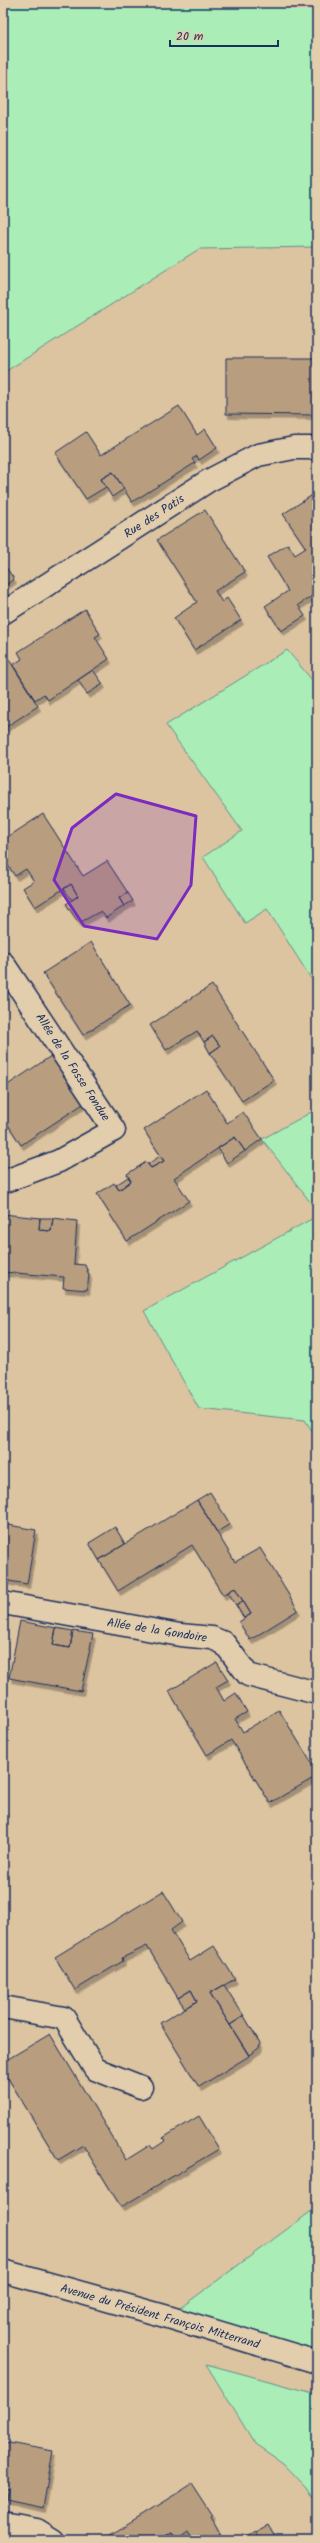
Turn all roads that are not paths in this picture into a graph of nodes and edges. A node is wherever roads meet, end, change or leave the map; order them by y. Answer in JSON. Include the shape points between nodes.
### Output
{"nodes":[{"id":1,"x":317,"y":448,"type":"edge"},
{"id":2,"x":3,"y":613,"type":"edge"},
{"id":3,"x":3,"y":963,"type":"edge"},
{"id":4,"x":3,"y":1182,"type":"edge"},
{"id":5,"x":3,"y":1603,"type":"edge"},
{"id":6,"x":317,"y":1693,"type":"edge"},
{"id":7,"x":3,"y":2007,"type":"edge"},
{"id":8,"x":141,"y":2087,"type":"dead end"},
{"id":9,"x":3,"y":2271,"type":"edge"},
{"id":10,"x":317,"y":2362,"type":"edge"},
{"id":11,"x":3,"y":2524,"type":"edge"},
{"id":12,"x":54,"y":2540,"type":"edge"}],
"edges":[{"from":1,"to":2,"type":"street","name":"Rue des Patis","via":[[294,448],[258,455],[208,481]]},
{"from":3,"to":4,"type":"street","name":"Allée de la Fosse Fondue","via":[[114,1130],[59,1161]]},
{"from":5,"to":6,"type":"street","name":"Allée de la Gondoire","via":[[180,1635],[212,1638],[224,1643],[248,1675]]},
{"from":7,"to":8,"type":"street","via":[[64,2018],[95,2069]]},
{"from":9,"to":10,"type":"street","name":"Avenue du Président François Mitterrand"},
{"from":11,"to":12,"type":"street","via":[[37,2530]]}]}
